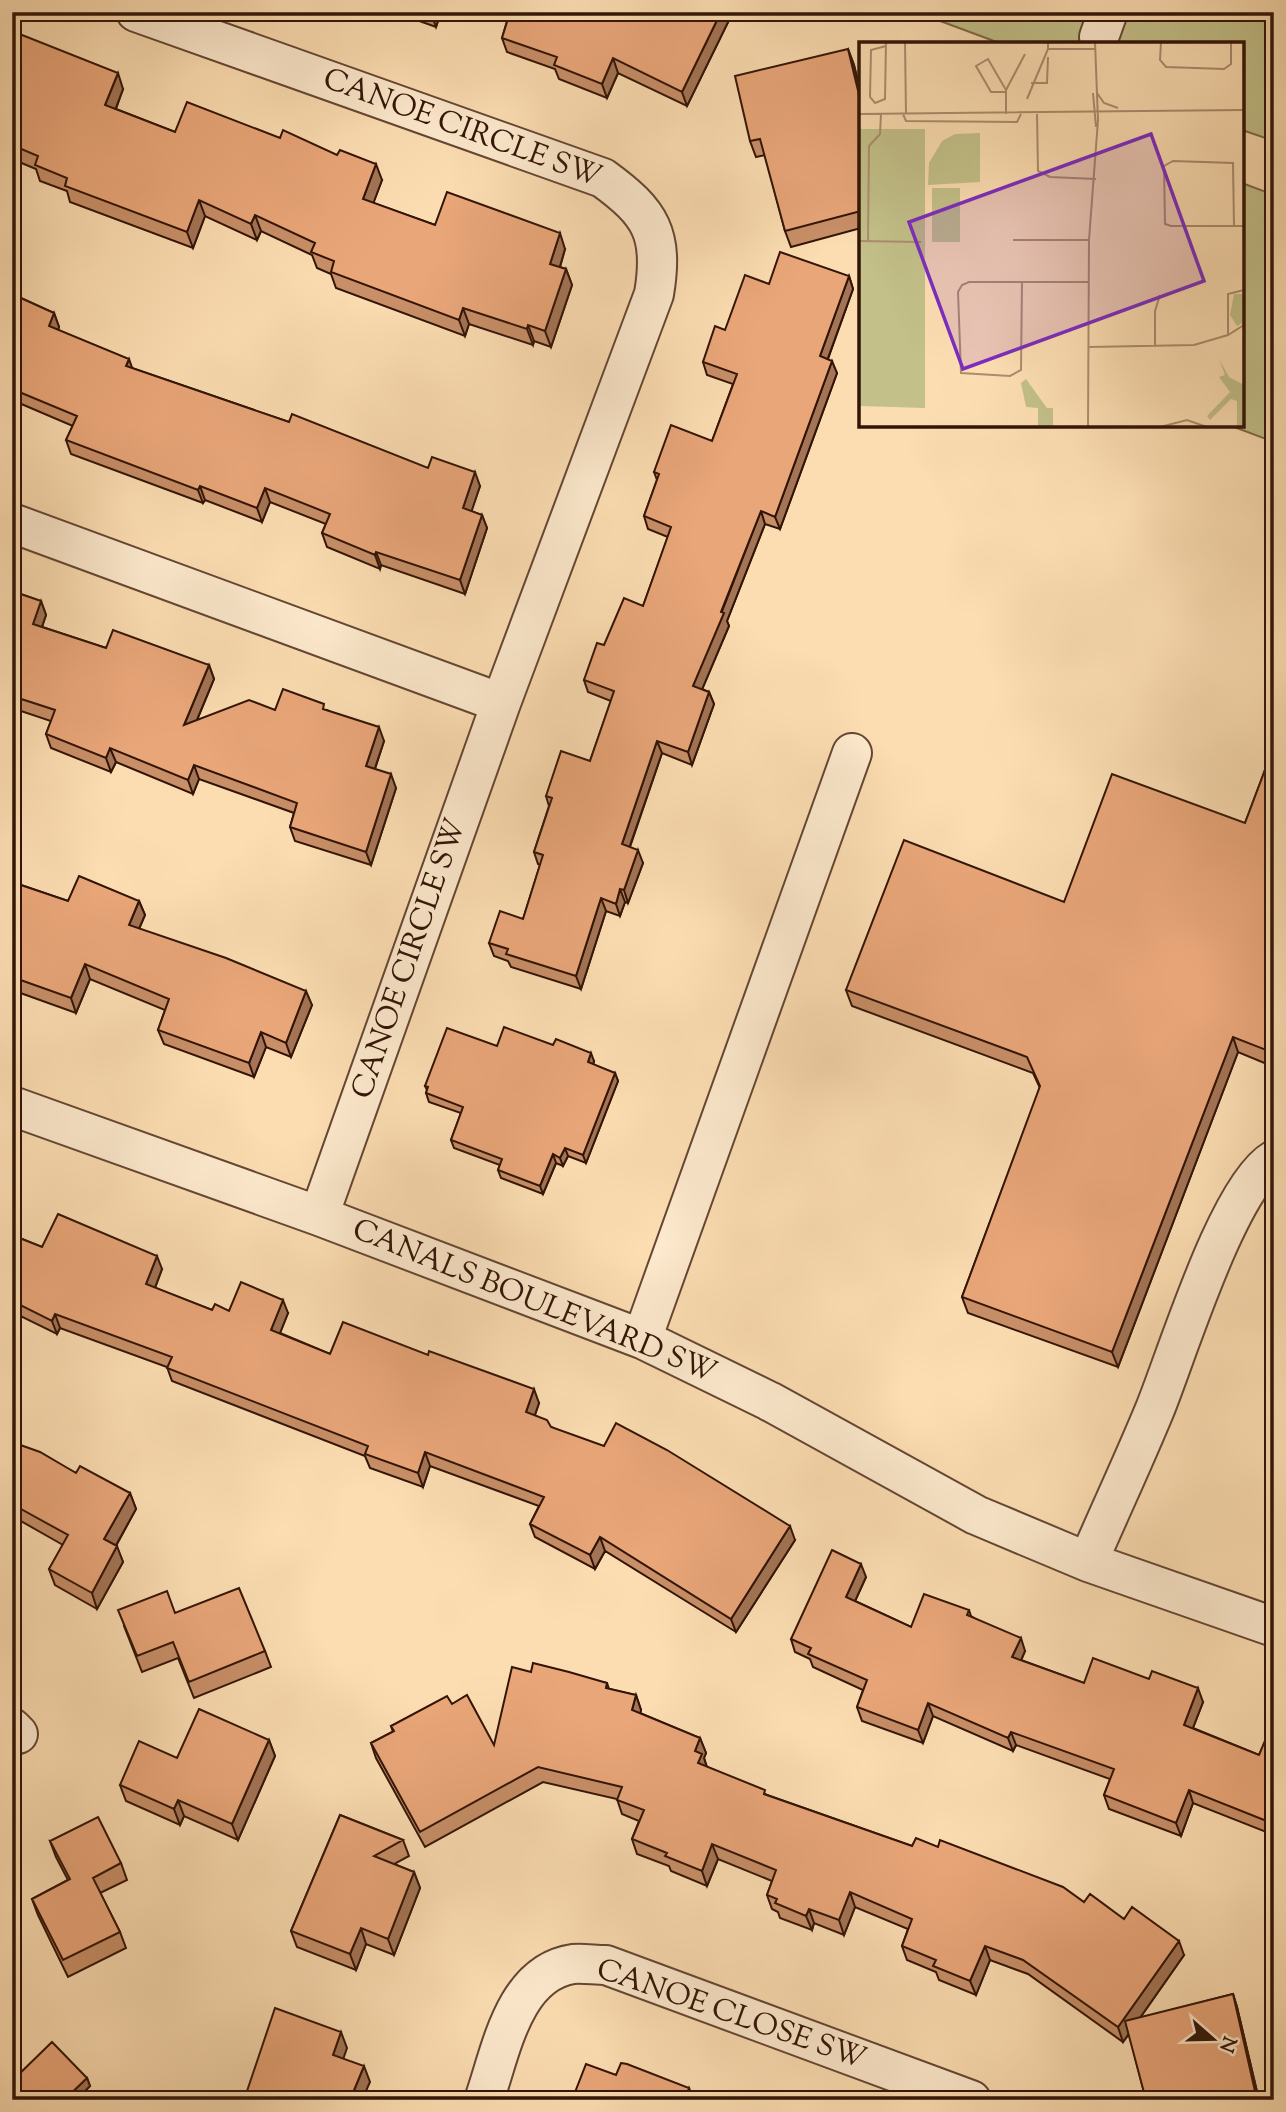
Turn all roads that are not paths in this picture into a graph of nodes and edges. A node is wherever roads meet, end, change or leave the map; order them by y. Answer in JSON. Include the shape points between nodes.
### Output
{"nodes":[{"id":1,"x":136,"y":12,"type":"edge"},
{"id":2,"x":12,"y":523,"type":"edge"},
{"id":3,"x":500,"y":703,"type":"junction"},
{"id":4,"x":852,"y":753,"type":"dead end"},
{"id":5,"x":12,"y":1106,"type":"edge"},
{"id":6,"x":1274,"y":1160,"type":"edge"},
{"id":7,"x":319,"y":1216,"type":"junction"},
{"id":8,"x":642,"y":1339,"type":"junction"},
{"id":9,"x":1088,"y":1562,"type":"junction"},
{"id":10,"x":1274,"y":1627,"type":"edge"},
{"id":11,"x":484,"y":2100,"type":"edge"},
{"id":12,"x":971,"y":2100,"type":"edge"}],
"edges":[{"from":1,"to":3,"type":"street","name":"CANOE CIRCLE SW","via":[[603,178],[635,201],[653,229],[659,266],[654,294]]},
{"from":2,"to":3,"type":"street"},
{"from":3,"to":7,"type":"street","name":"CANOE CIRCLE SW"},
{"from":4,"to":8,"type":"street"},
{"from":5,"to":7,"type":"street","name":"CANALS BOULEVARD SW"},
{"from":6,"to":9,"type":"street","via":[[1261,1167],[1231,1215],[1155,1409]]},
{"from":7,"to":8,"type":"street","name":"CANALS BOULEVARD SW"},
{"from":8,"to":9,"type":"street","name":"CANALS BOULEVARD SW","via":[[769,1401],[976,1515]]},
{"from":9,"to":10,"type":"street","name":"CANALS BOULEVARD SW"},
{"from":11,"to":12,"type":"street","name":"CANOE CLOSE SW","via":[[516,2009],[529,1988],[548,1972],[573,1964],[606,1965]]}]}
